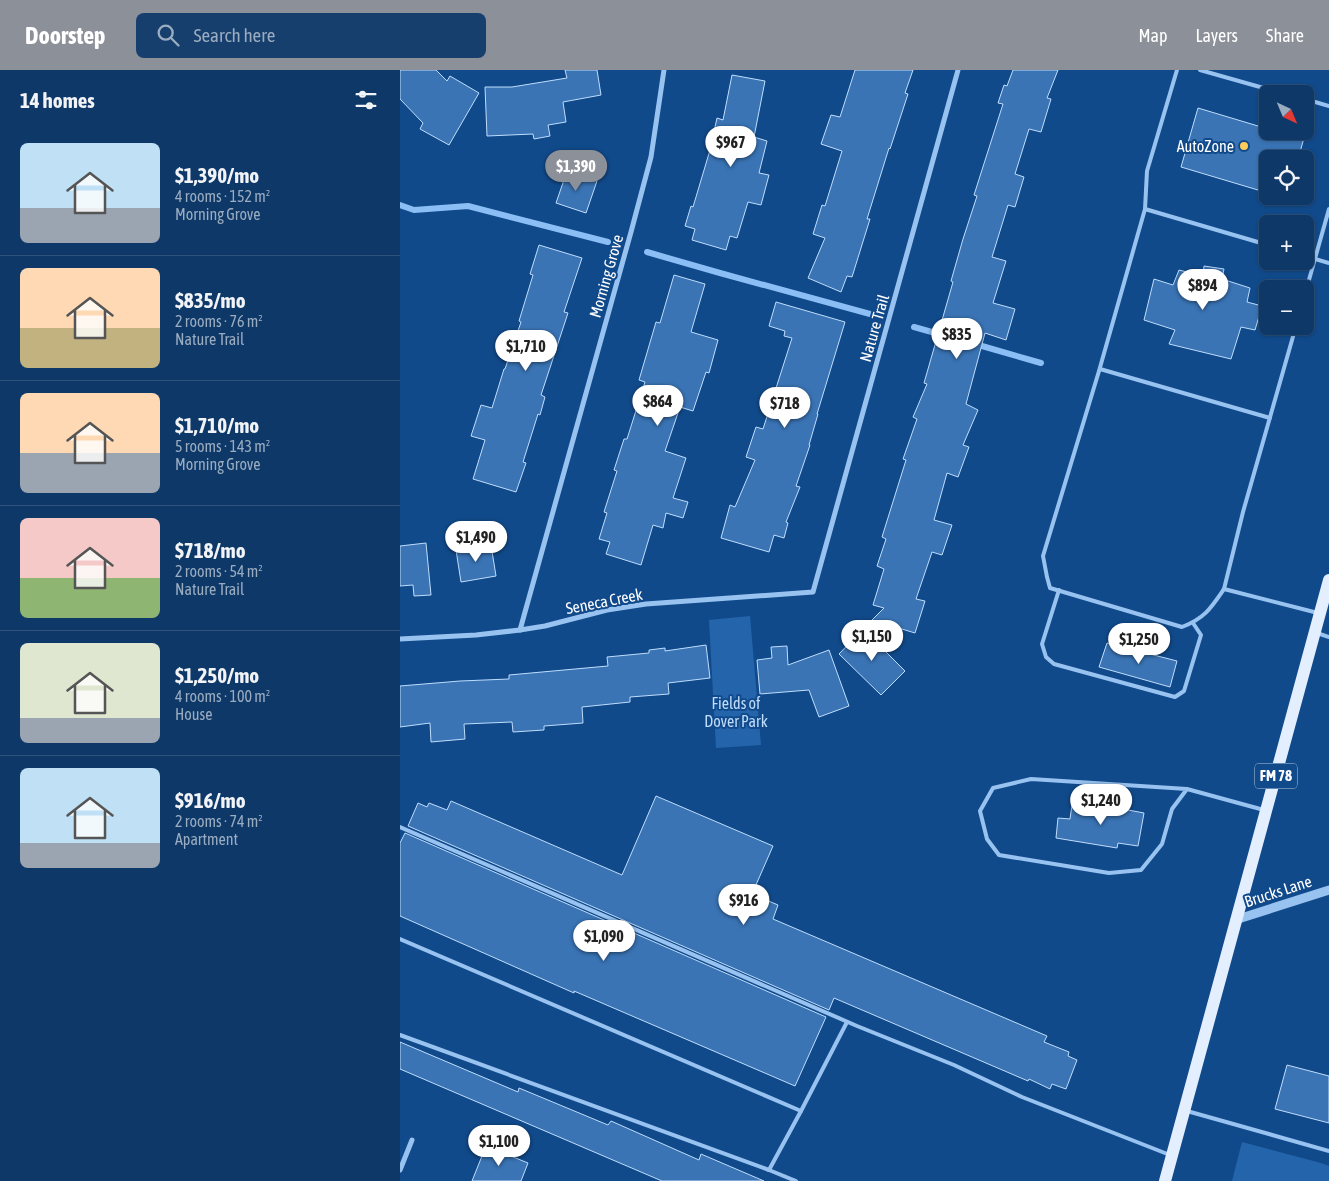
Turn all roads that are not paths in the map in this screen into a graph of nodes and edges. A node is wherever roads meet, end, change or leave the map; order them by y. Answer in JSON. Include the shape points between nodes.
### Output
{"nodes":[{"id":1,"x":664,"y":70,"type":"edge"},
{"id":2,"x":958,"y":70,"type":"edge"},
{"id":3,"x":1178,"y":70,"type":"edge"},
{"id":4,"x":1200,"y":70,"type":"edge"},
{"id":5,"x":1259,"y":87,"type":"edge"},
{"id":6,"x":1314,"y":102,"type":"edge"},
{"id":7,"x":1329,"y":106,"type":"edge"},
{"id":8,"x":1145,"y":209,"type":"junction"},
{"id":9,"x":1329,"y":209,"type":"edge"},
{"id":10,"x":1259,"y":242,"type":"edge"},
{"id":11,"x":1315,"y":259,"type":"junction"},
{"id":12,"x":1329,"y":263,"type":"edge"},
{"id":13,"x":1309,"y":280,"type":"edge"},
{"id":14,"x":1293,"y":335,"type":"edge"},
{"id":15,"x":1100,"y":369,"type":"junction"},
{"id":16,"x":1270,"y":418,"type":"junction"},
{"id":17,"x":1329,"y":580,"type":"edge"},
{"id":18,"x":1224,"y":589,"type":"junction"},
{"id":19,"x":1059,"y":590,"type":"junction"},
{"id":20,"x":813,"y":592,"type":"joint"},
{"id":21,"x":1320,"y":613,"type":"junction"},
{"id":22,"x":1193,"y":623,"type":"junction"},
{"id":23,"x":520,"y":630,"type":"junction"},
{"id":24,"x":1315,"y":632,"type":"junction"},
{"id":25,"x":1329,"y":637,"type":"edge"},
{"id":26,"x":400,"y":640,"type":"edge"},
{"id":27,"x":1188,"y":789,"type":"junction"},
{"id":28,"x":1267,"y":810,"type":"junction"},
{"id":29,"x":400,"y":827,"type":"edge"},
{"id":30,"x":1329,"y":890,"type":"edge"},
{"id":31,"x":1235,"y":920,"type":"junction"},
{"id":32,"x":400,"y":939,"type":"edge"},
{"id":33,"x":847,"y":1022,"type":"junction"},
{"id":34,"x":400,"y":1035,"type":"edge"},
{"id":35,"x":801,"y":1111,"type":"junction"},
{"id":36,"x":1184,"y":1111,"type":"junction"},
{"id":37,"x":412,"y":1140,"type":"dead end"},
{"id":38,"x":1329,"y":1150,"type":"edge"},
{"id":39,"x":1172,"y":1156,"type":"junction"},
{"id":40,"x":400,"y":1170,"type":"edge"},
{"id":41,"x":770,"y":1170,"type":"junction"},
{"id":42,"x":796,"y":1181,"type":"edge"},
{"id":43,"x":1164,"y":1181,"type":"edge"}],
"edges":[{"from":1,"to":23,"type":"street","name":"Morning Grove","via":[[643,185]]},
{"from":2,"to":20,"type":"street","name":"Nature Trail"},
{"from":3,"to":8,"type":"lane","via":[[1147,171]]},
{"from":4,"to":5,"type":"lane"},
{"from":6,"to":7,"type":"lane"},
{"from":8,"to":10,"type":"lane"},
{"from":8,"to":15,"type":"lane"},
{"from":9,"to":11,"type":"lane"},
{"from":11,"to":12,"type":"lane"},
{"from":11,"to":13,"type":"lane"},
{"from":14,"to":16,"type":"lane"},
{"from":15,"to":16,"type":"lane"},
{"from":15,"to":19,"type":"lane","via":[[1043,556],[1050,588]]},
{"from":16,"to":18,"type":"lane"},
{"from":17,"to":21,"type":"main road","number":"FM 78"},
{"from":18,"to":21,"type":"lane"},
{"from":18,"to":22,"type":"lane","via":[[1207,613]]},
{"from":19,"to":22,"type":"lane","via":[[1182,627]]},
{"from":19,"to":22,"type":"lane","via":[[1042,644],[1046,657],[1054,664],[1175,697],[1184,691],[1201,635]]},
{"from":20,"to":23,"type":"street","name":"Seneca Creek","via":[[646,604]]},
{"from":21,"to":24,"type":"main road","number":"FM 78"},
{"from":23,"to":26,"type":"street","name":"Seneca Creek"},
{"from":24,"to":25,"type":"lane"},
{"from":24,"to":28,"type":"main road","number":"FM 78"},
{"from":27,"to":27,"type":"lane","via":[[1172,809],[1162,844],[1141,870],[1109,873],[999,855],[987,839],[980,811],[993,788],[1031,779]]},
{"from":27,"to":28,"type":"lane"},
{"from":28,"to":31,"type":"main road","number":"FM 78"},
{"from":29,"to":33,"type":"lane"},
{"from":30,"to":31,"type":"street","name":"Brucks Lane"},
{"from":31,"to":36,"type":"main road","number":"FM 78"},
{"from":32,"to":35,"type":"lane"},
{"from":33,"to":35,"type":"lane"},
{"from":33,"to":39,"type":"lane","via":[[954,1065],[1022,1097]]},
{"from":34,"to":41,"type":"lane"},
{"from":35,"to":41,"type":"lane"},
{"from":36,"to":38,"type":"lane"},
{"from":36,"to":39,"type":"main road","number":"FM 78"},
{"from":37,"to":40,"type":"street"},
{"from":39,"to":43,"type":"main road","number":"FM 78"},
{"from":41,"to":42,"type":"lane"}]}
